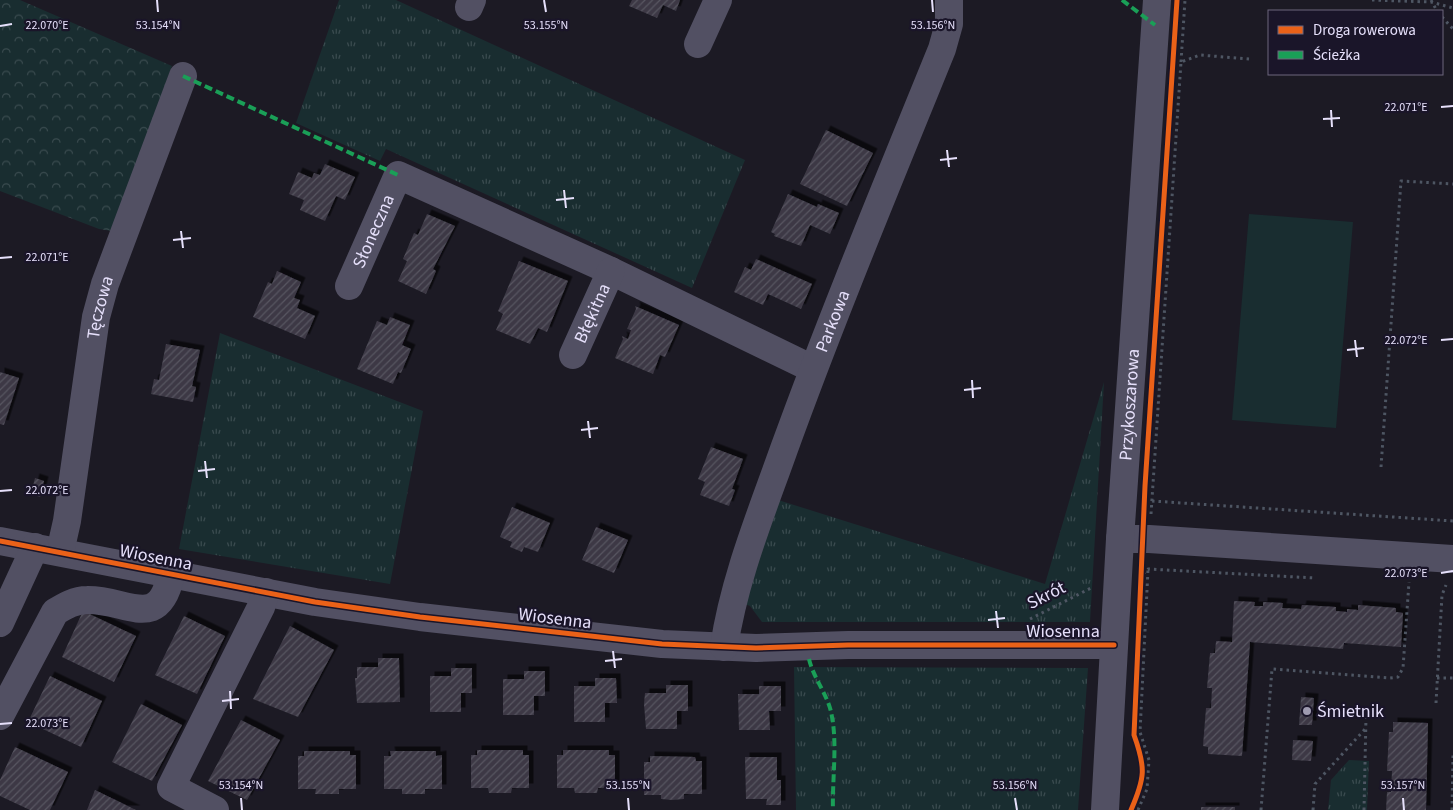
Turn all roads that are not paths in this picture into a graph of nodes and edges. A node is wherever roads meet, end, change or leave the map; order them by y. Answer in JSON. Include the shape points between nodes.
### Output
{"nodes":[{"id":1,"x":718,"y":0,"type":"edge"},
{"id":2,"x":949,"y":0,"type":"edge"},
{"id":3,"x":1157,"y":0,"type":"edge"},
{"id":4,"x":698,"y":44,"type":"dead end"},
{"id":5,"x":183,"y":76,"type":"dead end"},
{"id":6,"x":611,"y":271,"type":"junction"},
{"id":7,"x":349,"y":286,"type":"dead end"},
{"id":8,"x":573,"y":355,"type":"dead end"},
{"id":9,"x":813,"y":369,"type":"junction"},
{"id":10,"x":1138,"y":539,"type":"junction"},
{"id":11,"x":0,"y":541,"type":"edge"},
{"id":12,"x":47,"y":549,"type":"junction"},
{"id":13,"x":1449,"y":572,"type":"edge"},
{"id":14,"x":171,"y":574,"type":"junction"},
{"id":15,"x":266,"y":592,"type":"junction"},
{"id":16,"x":0,"y":623,"type":"edge"},
{"id":17,"x":1114,"y":645,"type":"junction"},
{"id":18,"x":724,"y":647,"type":"junction"},
{"id":19,"x":0,"y":716,"type":"edge"},
{"id":20,"x":215,"y":810,"type":"edge"},
{"id":21,"x":1105,"y":810,"type":"edge"}],
"edges":[{"from":1,"to":4,"type":"street"},
{"from":2,"to":9,"type":"street","name":"Parkowa","via":[[949,24],[942,49]]},
{"from":3,"to":10,"type":"street","name":"Przykoszarowa"},
{"from":5,"to":12,"type":"street","name":"Tęczowa","via":[[104,284],[67,521]]},
{"from":6,"to":7,"type":"street","name":"Słoneczna","via":[[398,175]]},
{"from":6,"to":8,"type":"street","name":"Błękitna"},
{"from":6,"to":9,"type":"street"},
{"from":9,"to":18,"type":"street","name":"Parkowa","via":[[756,527],[728,616]]},
{"from":10,"to":13,"type":"street"},
{"from":10,"to":17,"type":"street","name":"Przykoszarowa","via":[[1119,582]]},
{"from":11,"to":12,"type":"street","name":"Wiosenna"},
{"from":12,"to":14,"type":"street","name":"Wiosenna"},
{"from":12,"to":16,"type":"street","name":"Tęczowa"},
{"from":14,"to":15,"type":"street","name":"Wiosenna"},
{"from":14,"to":19,"type":"street","via":[[162,601],[151,608],[87,600],[70,603],[55,612]]},
{"from":15,"to":18,"type":"street","name":"Wiosenna","via":[[420,617],[662,644]]},
{"from":15,"to":20,"type":"street","via":[[171,787]]},
{"from":17,"to":18,"type":"street","name":"Wiosenna"},
{"from":17,"to":21,"type":"street","name":"Przykoszarowa"}]}
